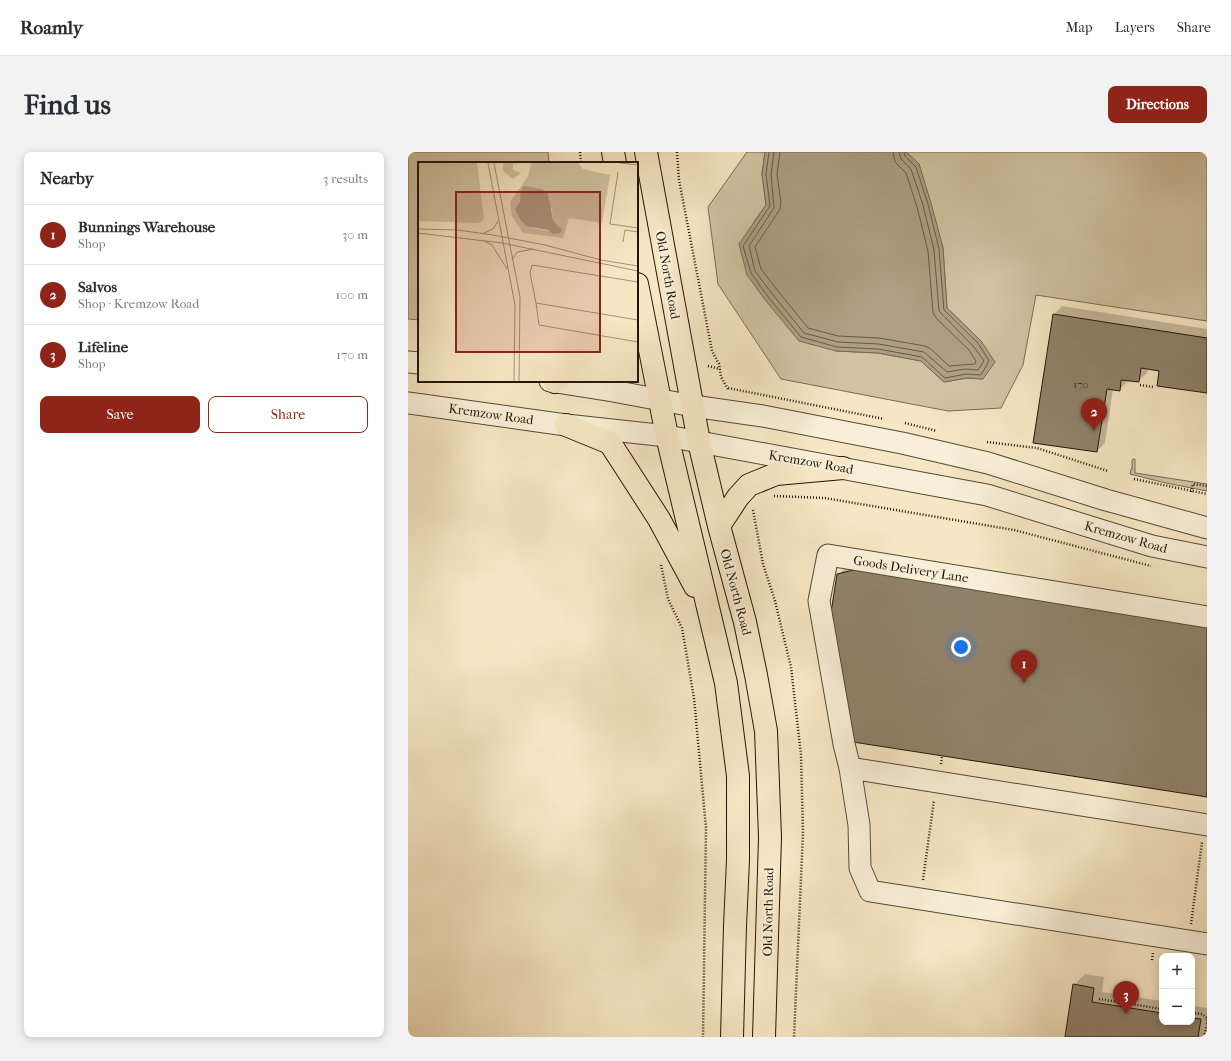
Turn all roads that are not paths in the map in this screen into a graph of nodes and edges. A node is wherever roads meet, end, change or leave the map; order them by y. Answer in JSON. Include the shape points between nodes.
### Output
{"nodes":[{"id":1,"x":613,"y":152,"type":"edge"},
{"id":2,"x":646,"y":152,"type":"edge"},
{"id":3,"x":614,"y":162,"type":"edge"},
{"id":4,"x":638,"y":296,"type":"edge"},
{"id":5,"x":640,"y":320,"type":"edge"},
{"id":6,"x":408,"y":362,"type":"edge"},
{"id":7,"x":418,"y":363,"type":"edge"},
{"id":8,"x":560,"y":382,"type":"edge"},
{"id":9,"x":660,"y":400,"type":"junction"},
{"id":10,"x":408,"y":403,"type":"edge"},
{"id":11,"x":693,"y":406,"type":"junction"},
{"id":12,"x":566,"y":425,"type":"junction"},
{"id":13,"x":667,"y":436,"type":"junction"},
{"id":14,"x":699,"y":442,"type":"junction"},
{"id":15,"x":843,"y":468,"type":"junction"},
{"id":16,"x":719,"y":526,"type":"junction"},
{"id":17,"x":1207,"y":528,"type":"edge"},
{"id":18,"x":1207,"y":557,"type":"edge"},
{"id":19,"x":709,"y":612,"type":"junction"},
{"id":20,"x":1207,"y":617,"type":"edge"},
{"id":21,"x":850,"y":768,"type":"junction"},
{"id":22,"x":1206,"y":825,"type":"edge"},
{"id":23,"x":1207,"y":944,"type":"edge"},
{"id":24,"x":732,"y":1037,"type":"edge"},
{"id":25,"x":764,"y":1037,"type":"edge"}],
"edges":[{"from":1,"to":3,"type":"main road"},
{"from":2,"to":11,"type":"main road","name":"Old North Road"},
{"from":4,"to":5,"type":"main road"},
{"from":5,"to":9,"type":"main road"},
{"from":6,"to":7,"type":"street"},
{"from":8,"to":9,"type":"street"},
{"from":9,"to":11,"type":"street"},
{"from":9,"to":13,"type":"main road"},
{"from":10,"to":12,"type":"street","name":"Kremzow Road"},
{"from":11,"to":14,"type":"main road","name":"Old North Road"},
{"from":11,"to":17,"type":"street","via":[[762,416],[902,443],[988,464]]},
{"from":12,"to":13,"type":"street","name":"Kremzow Road"},
{"from":12,"to":19,"type":"main road","via":[[610,443],[659,519]]},
{"from":13,"to":14,"type":"street","name":"Kremzow Road"},
{"from":13,"to":19,"type":"main road"},
{"from":14,"to":15,"type":"street","name":"Kremzow Road"},
{"from":14,"to":16,"type":"main road","name":"Old North Road"},
{"from":15,"to":16,"type":"main road","via":[[776,474],[749,485]]},
{"from":15,"to":18,"type":"street","name":"Kremzow Road","via":[[987,495],[1152,546]]},
{"from":16,"to":25,"type":"main road","name":"Old North Road","via":[[745,622],[766,730],[770,838]]},
{"from":19,"to":24,"type":"main road","via":[[726,683],[738,776]]},
{"from":20,"to":21,"type":"street","name":"Goods Delivery Lane","via":[[828,555],[819,601]]},
{"from":21,"to":22,"type":"street"},
{"from":21,"to":23,"type":"street","via":[[860,825],[860,868],[870,891]]}]}
